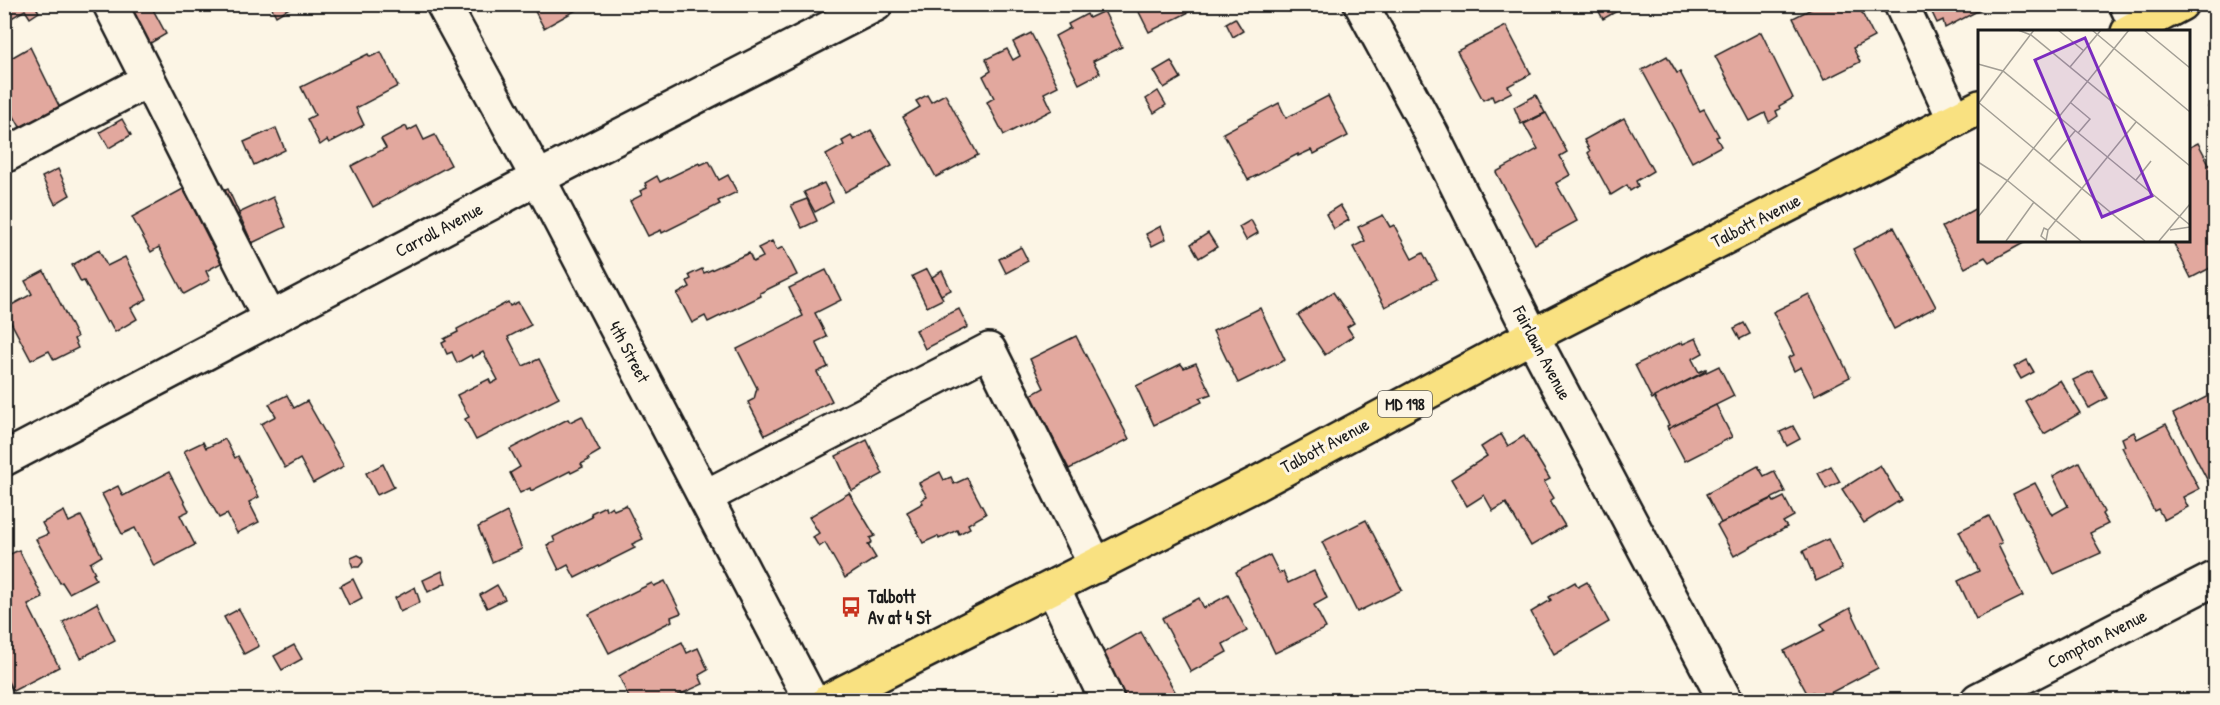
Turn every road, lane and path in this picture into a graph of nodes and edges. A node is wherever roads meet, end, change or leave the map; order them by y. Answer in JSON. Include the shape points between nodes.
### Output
{"nodes":[{"id":1,"x":110,"y":4,"type":"edge"},
{"id":2,"x":443,"y":4,"type":"edge"},
{"id":3,"x":876,"y":4,"type":"edge"},
{"id":4,"x":1361,"y":4,"type":"edge"},
{"id":5,"x":1901,"y":4,"type":"edge"},
{"id":6,"x":2181,"y":4,"type":"edge"},
{"id":7,"x":2131,"y":21,"type":"edge"},
{"id":8,"x":148,"y":80,"type":"junction"},
{"id":9,"x":1968,"y":113,"type":"edge"},
{"id":10,"x":4,"y":156,"type":"edge"},
{"id":11,"x":538,"y":178,"type":"junction"},
{"id":12,"x":270,"y":319,"type":"junction"},
{"id":13,"x":1532,"y":336,"type":"junction"},
{"id":14,"x":4,"y":459,"type":"edge"},
{"id":15,"x":705,"y":497,"type":"junction"},
{"id":16,"x":1096,"y":566,"type":"junction"},
{"id":17,"x":2216,"y":578,"type":"edge"},
{"id":18,"x":1053,"y":588,"type":"junction"},
{"id":19,"x":812,"y":700,"type":"edge"},
{"id":20,"x":830,"y":700,"type":"edge"},
{"id":21,"x":1107,"y":700,"type":"edge"},
{"id":22,"x":1725,"y":700,"type":"edge"},
{"id":23,"x":1978,"y":700,"type":"edge"}],
"edges":[{"from":1,"to":8,"type":"street"},
{"from":2,"to":11,"type":"street","name":"4th Street"},
{"from":3,"to":11,"type":"street","name":"Carroll Avenue"},
{"from":4,"to":13,"type":"street","name":"Fairlawn Avenue"},
{"from":5,"to":9,"type":"street"},
{"from":6,"to":7,"type":"main road"},
{"from":8,"to":10,"type":"street"},
{"from":8,"to":12,"type":"street"},
{"from":9,"to":13,"type":"main road","name":"Talbott Avenue","number":"MD 198"},
{"from":11,"to":12,"type":"street","name":"Carroll Avenue"},
{"from":11,"to":15,"type":"street","name":"4th Street"},
{"from":12,"to":14,"type":"street","name":"Carroll Avenue"},
{"from":13,"to":16,"type":"main road","name":"Talbott Avenue","number":"MD 198"},
{"from":13,"to":22,"type":"street","name":"Fairlawn Avenue"},
{"from":15,"to":16,"type":"street","via":[[989,350]]},
{"from":15,"to":19,"type":"street","name":"4th Street"},
{"from":16,"to":18,"type":"main road","name":"Talbott Avenue","number":"MD 198"},
{"from":17,"to":23,"type":"street","name":"Compton Avenue"},
{"from":18,"to":20,"type":"main road","name":"Talbott Avenue","number":"MD 198"},
{"from":18,"to":21,"type":"street"}]}
